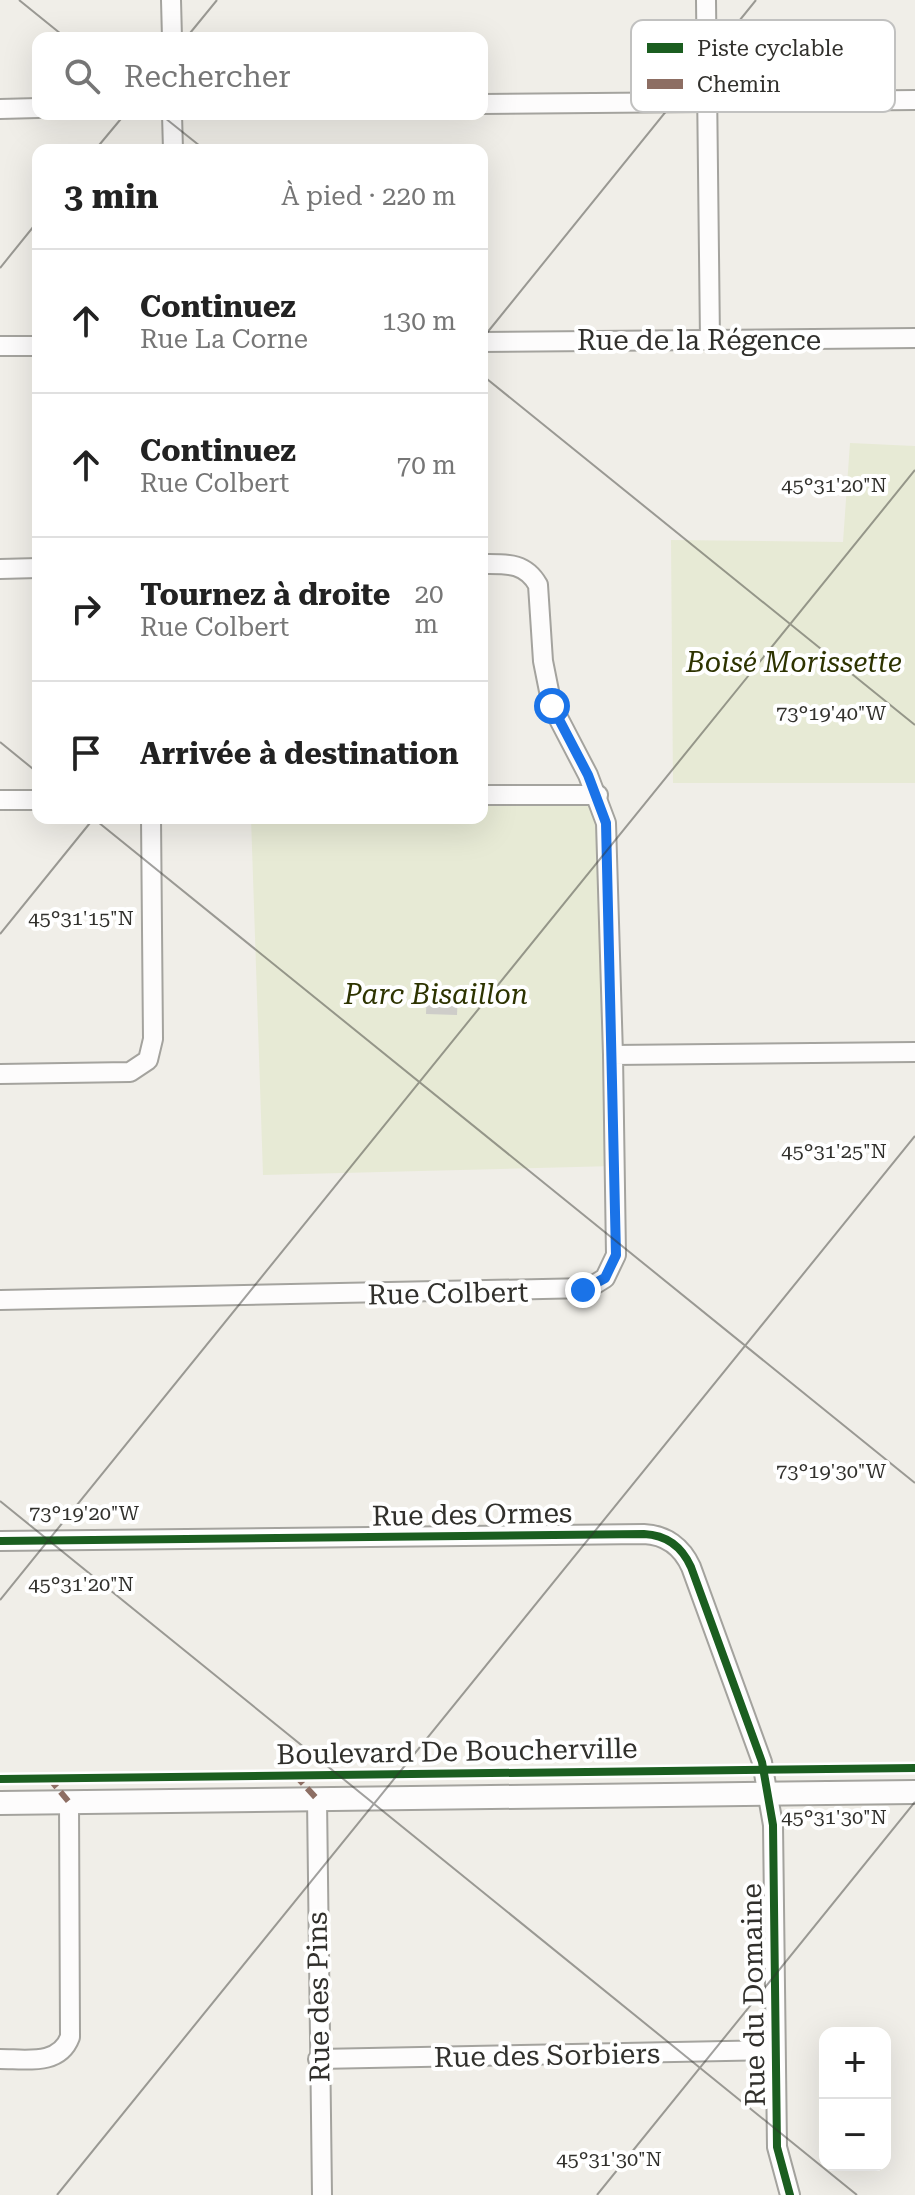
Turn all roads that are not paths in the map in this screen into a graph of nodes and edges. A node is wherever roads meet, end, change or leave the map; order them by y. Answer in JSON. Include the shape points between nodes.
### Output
{"nodes":[{"id":1,"x":171,"y":0,"type":"edge"},
{"id":2,"x":706,"y":0,"type":"edge"},
{"id":3,"x":706,"y":20,"type":"edge"},
{"id":4,"x":172,"y":32,"type":"edge"},
{"id":5,"x":895,"y":100,"type":"edge"},
{"id":6,"x":915,"y":100,"type":"edge"},
{"id":7,"x":631,"y":103,"type":"edge"},
{"id":8,"x":488,"y":104,"type":"edge"},
{"id":9,"x":32,"y":108,"type":"edge"},
{"id":10,"x":0,"y":109,"type":"edge"},
{"id":11,"x":707,"y":112,"type":"edge"},
{"id":12,"x":172,"y":120,"type":"edge"},
{"id":13,"x":173,"y":144,"type":"edge"},
{"id":14,"x":915,"y":338,"type":"edge"},
{"id":15,"x":710,"y":340,"type":"junction"},
{"id":16,"x":488,"y":342,"type":"edge"},
{"id":17,"x":0,"y":346,"type":"edge"},
{"id":18,"x":32,"y":346,"type":"edge"},
{"id":19,"x":488,"y":564,"type":"edge"},
{"id":20,"x":32,"y":568,"type":"edge"},
{"id":21,"x":0,"y":569,"type":"edge"},
{"id":22,"x":488,"y":795,"type":"edge"},
{"id":23,"x":598,"y":795,"type":"junction"},
{"id":24,"x":0,"y":800,"type":"edge"},
{"id":25,"x":32,"y":800,"type":"edge"},
{"id":26,"x":151,"y":824,"type":"edge"},
{"id":27,"x":915,"y":1052,"type":"edge"},
{"id":28,"x":613,"y":1055,"type":"junction"},
{"id":29,"x":0,"y":1074,"type":"edge"},
{"id":30,"x":0,"y":1300,"type":"edge"},
{"id":31,"x":0,"y":1541,"type":"edge"},
{"id":32,"x":915,"y":1792,"type":"edge"},
{"id":33,"x":768,"y":1794,"type":"junction"},
{"id":34,"x":317,"y":1799,"type":"junction"},
{"id":35,"x":69,"y":1802,"type":"junction"},
{"id":36,"x":0,"y":1803,"type":"edge"},
{"id":37,"x":775,"y":2050,"type":"junction"},
{"id":38,"x":0,"y":2059,"type":"edge"},
{"id":39,"x":318,"y":2059,"type":"junction"},
{"id":40,"x":322,"y":2195,"type":"edge"},
{"id":41,"x":790,"y":2195,"type":"edge"}],
"edges":[{"from":1,"to":4,"type":"street"},
{"from":2,"to":3,"type":"street"},
{"from":5,"to":6,"type":"street"},
{"from":7,"to":8,"type":"street"},
{"from":9,"to":10,"type":"street"},
{"from":11,"to":15,"type":"street"},
{"from":12,"to":13,"type":"street"},
{"from":14,"to":15,"type":"street","name":"Rue de la Régence"},
{"from":15,"to":16,"type":"street","name":"Rue de la Régence"},
{"from":17,"to":18,"type":"street"},
{"from":19,"to":23,"type":"street","name":"Rue Colbert","via":[[517,566],[538,585],[552,706]]},
{"from":20,"to":21,"type":"street"},
{"from":22,"to":23,"type":"street"},
{"from":23,"to":28,"type":"street","name":"Rue Colbert","via":[[606,823]]},
{"from":24,"to":25,"type":"street"},
{"from":26,"to":29,"type":"street","via":[[153,1039],[148,1060],[130,1072]]},
{"from":27,"to":28,"type":"street"},
{"from":28,"to":30,"type":"street","name":"Rue Colbert","via":[[616,1255],[605,1278],[589,1288]]},
{"from":31,"to":33,"type":"street","name":"Rue des Ormes","via":[[657,1536],[676,1545],[691,1567],[762,1762]]},
{"from":32,"to":33,"type":"street","name":"Boulevard De Boucherville"},
{"from":33,"to":34,"type":"street","name":"Boulevard De Boucherville"},
{"from":33,"to":37,"type":"street","name":"Rue du Domaine","via":[[773,1825]]},
{"from":34,"to":35,"type":"street","name":"Boulevard De Boucherville"},
{"from":34,"to":39,"type":"street","name":"Rue des Pins"},
{"from":35,"to":36,"type":"street","name":"Boulevard De Boucherville"},
{"from":35,"to":38,"type":"street","via":[[70,2037],[63,2050],[49,2058]]},
{"from":37,"to":39,"type":"street","name":"Rue des Sorbiers"},
{"from":37,"to":41,"type":"street","name":"Rue du Domaine","via":[[777,2147]]},
{"from":39,"to":40,"type":"street","name":"Rue des Pins"}]}
